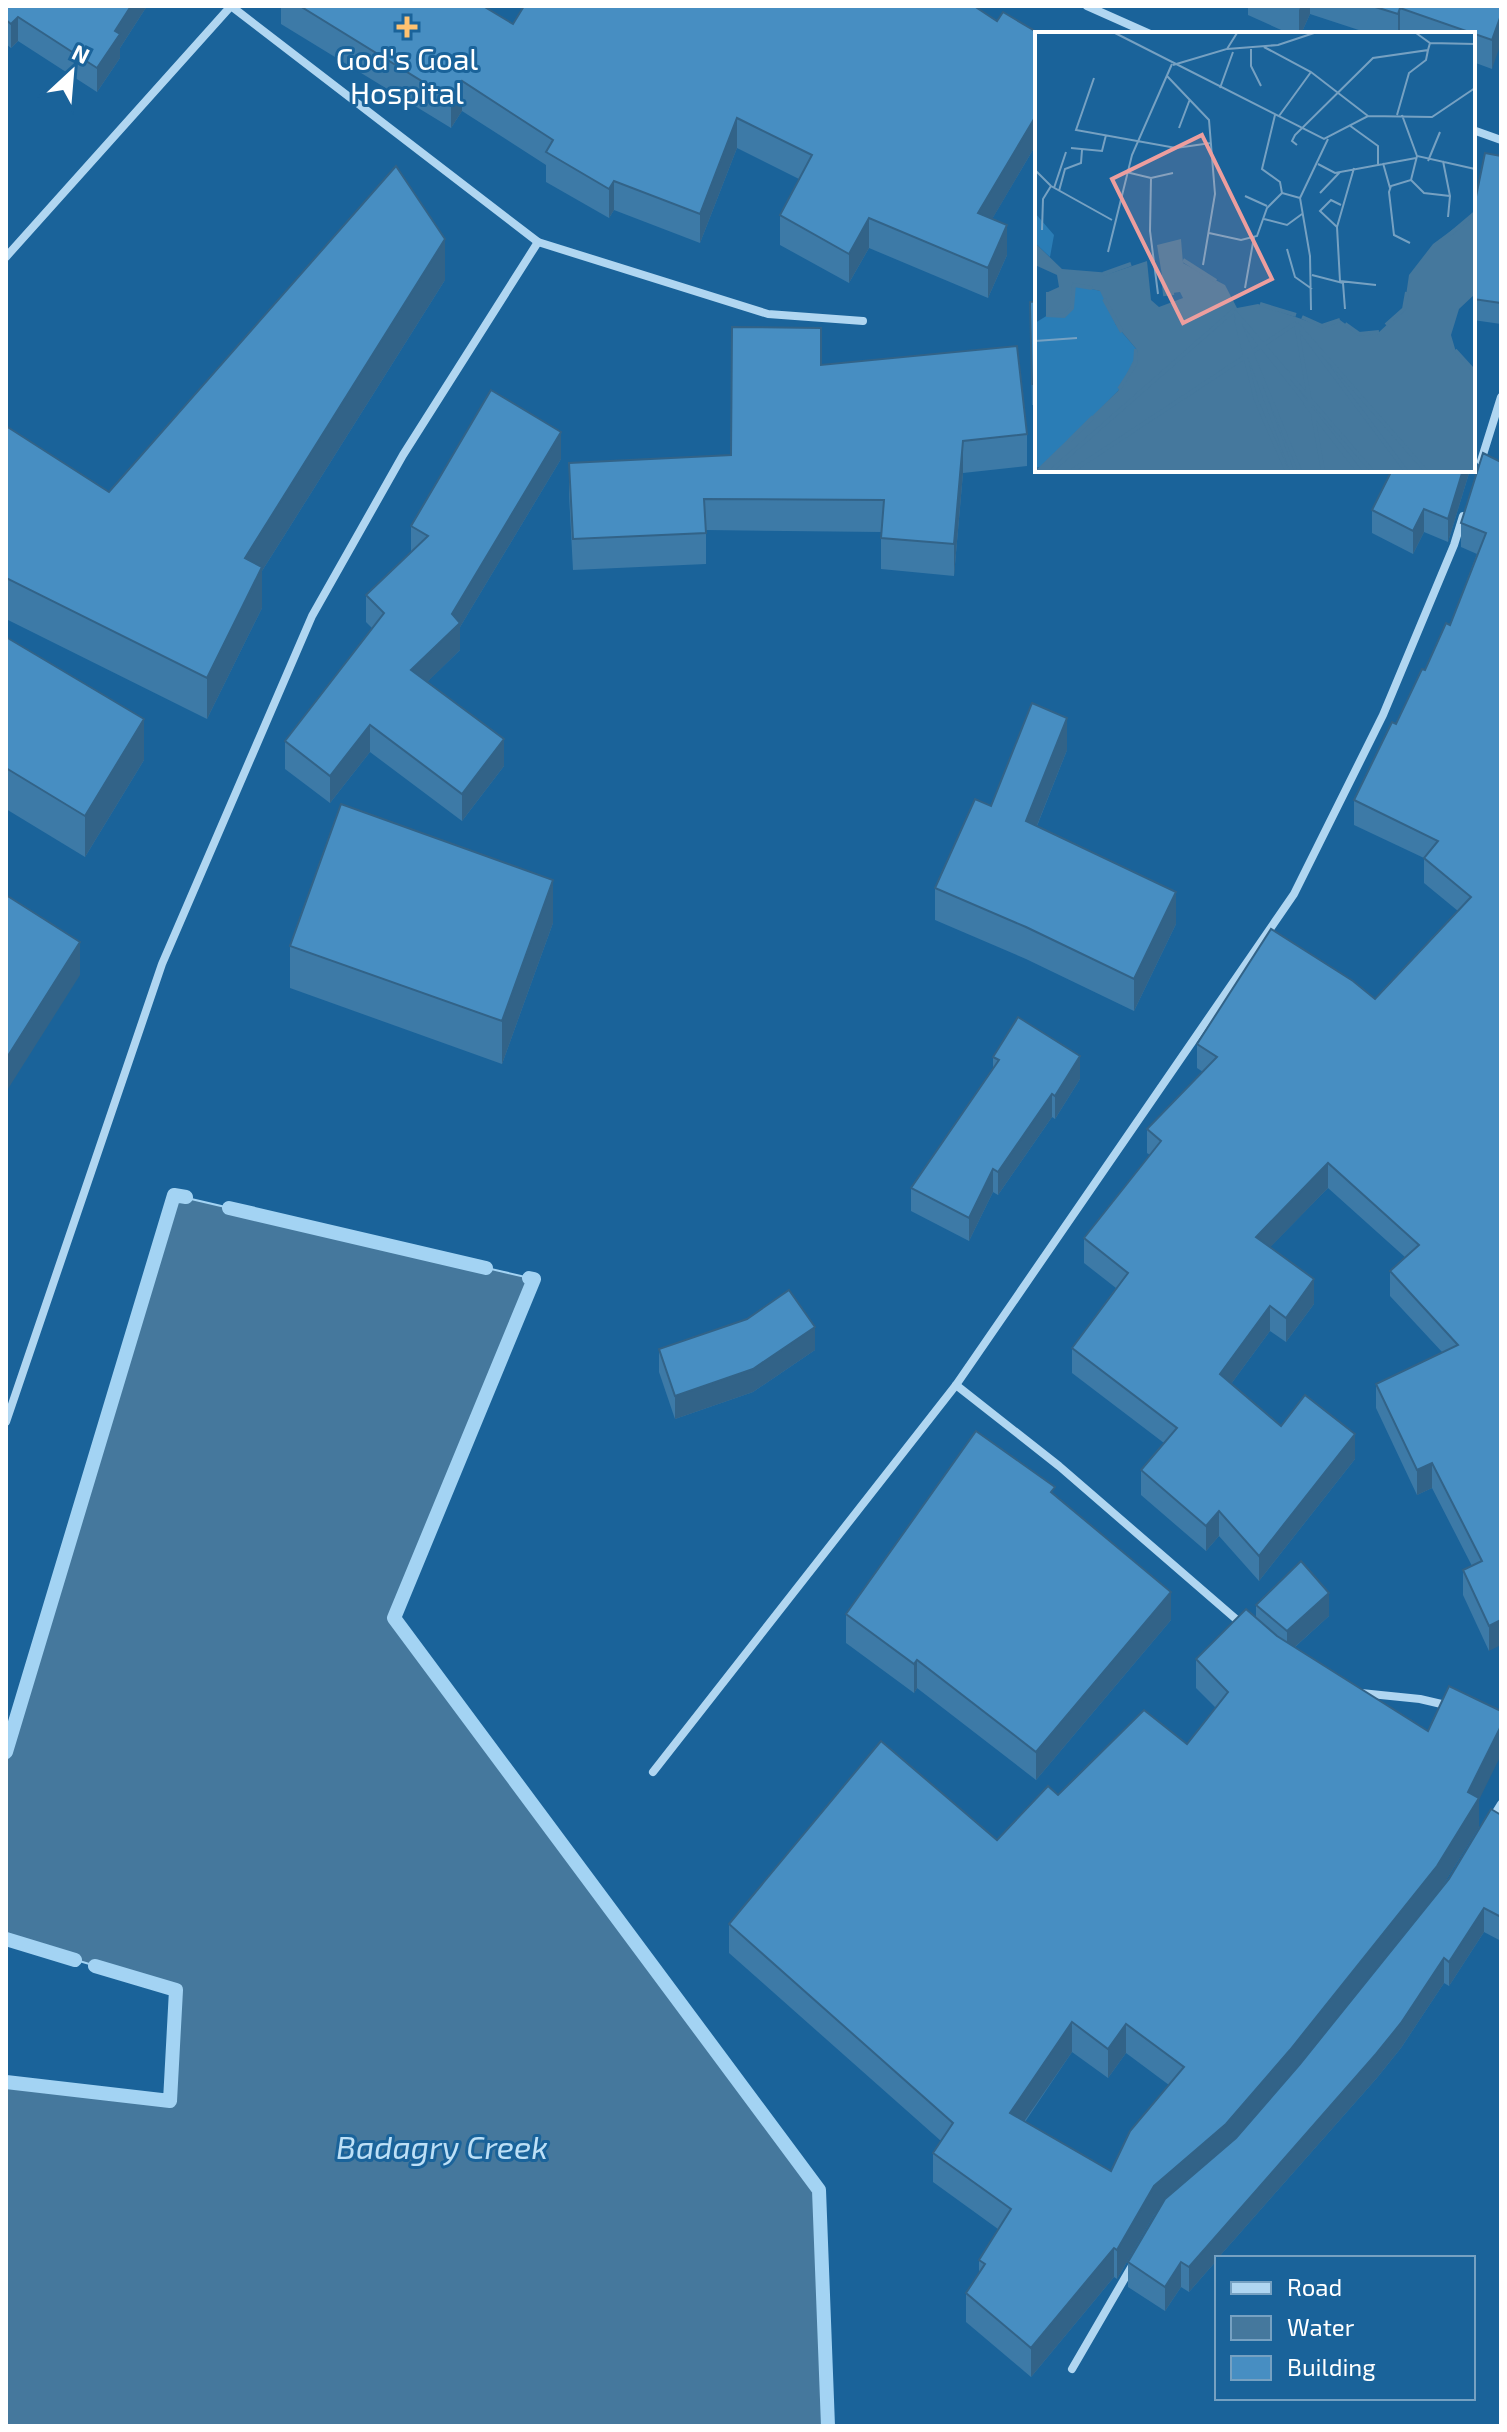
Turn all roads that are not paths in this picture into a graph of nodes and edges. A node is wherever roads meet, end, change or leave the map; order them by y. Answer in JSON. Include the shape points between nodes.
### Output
{"nodes":[{"id":1,"x":231,"y":6,"type":"edge"},
{"id":2,"x":1087,"y":6,"type":"edge"},
{"id":3,"x":1146,"y":32,"type":"edge"},
{"id":4,"x":1475,"y":131,"type":"edge"},
{"id":5,"x":1501,"y":140,"type":"edge"},
{"id":6,"x":538,"y":242,"type":"junction"},
{"id":7,"x":6,"y":257,"type":"edge"},
{"id":8,"x":863,"y":321,"type":"dead end"},
{"id":9,"x":1501,"y":397,"type":"edge"},
{"id":10,"x":1478,"y":471,"type":"edge"},
{"id":11,"x":1468,"y":500,"type":"edge"},
{"id":12,"x":956,"y":1385,"type":"junction"},
{"id":13,"x":6,"y":1422,"type":"edge"},
{"id":14,"x":1248,"y":1629,"type":"edge"},
{"id":15,"x":1350,"y":1692,"type":"edge"},
{"id":16,"x":1460,"y":1708,"type":"edge"},
{"id":17,"x":653,"y":1772,"type":"dead end"},
{"id":18,"x":1501,"y":1804,"type":"edge"},
{"id":19,"x":1492,"y":1819,"type":"junction"},
{"id":20,"x":1501,"y":1826,"type":"edge"},
{"id":21,"x":1483,"y":1833,"type":"edge"},
{"id":22,"x":1136,"y":2260,"type":"edge"},
{"id":23,"x":1072,"y":2369,"type":"dead end"}],
"edges":[{"from":1,"to":6,"type":"street"},
{"from":1,"to":7,"type":"street"},
{"from":2,"to":3,"type":"street"},
{"from":4,"to":5,"type":"street"},
{"from":6,"to":8,"type":"street","via":[[768,314]]},
{"from":6,"to":13,"type":"street","via":[[403,455],[312,616],[162,964]]},
{"from":9,"to":10,"type":"street"},
{"from":11,"to":12,"type":"street","via":[[1383,715],[1294,894]]},
{"from":12,"to":14,"type":"street"},
{"from":12,"to":17,"type":"street"},
{"from":15,"to":16,"type":"street"},
{"from":18,"to":19,"type":"street"},
{"from":19,"to":20,"type":"street"},
{"from":19,"to":21,"type":"street"},
{"from":22,"to":23,"type":"street"}]}
